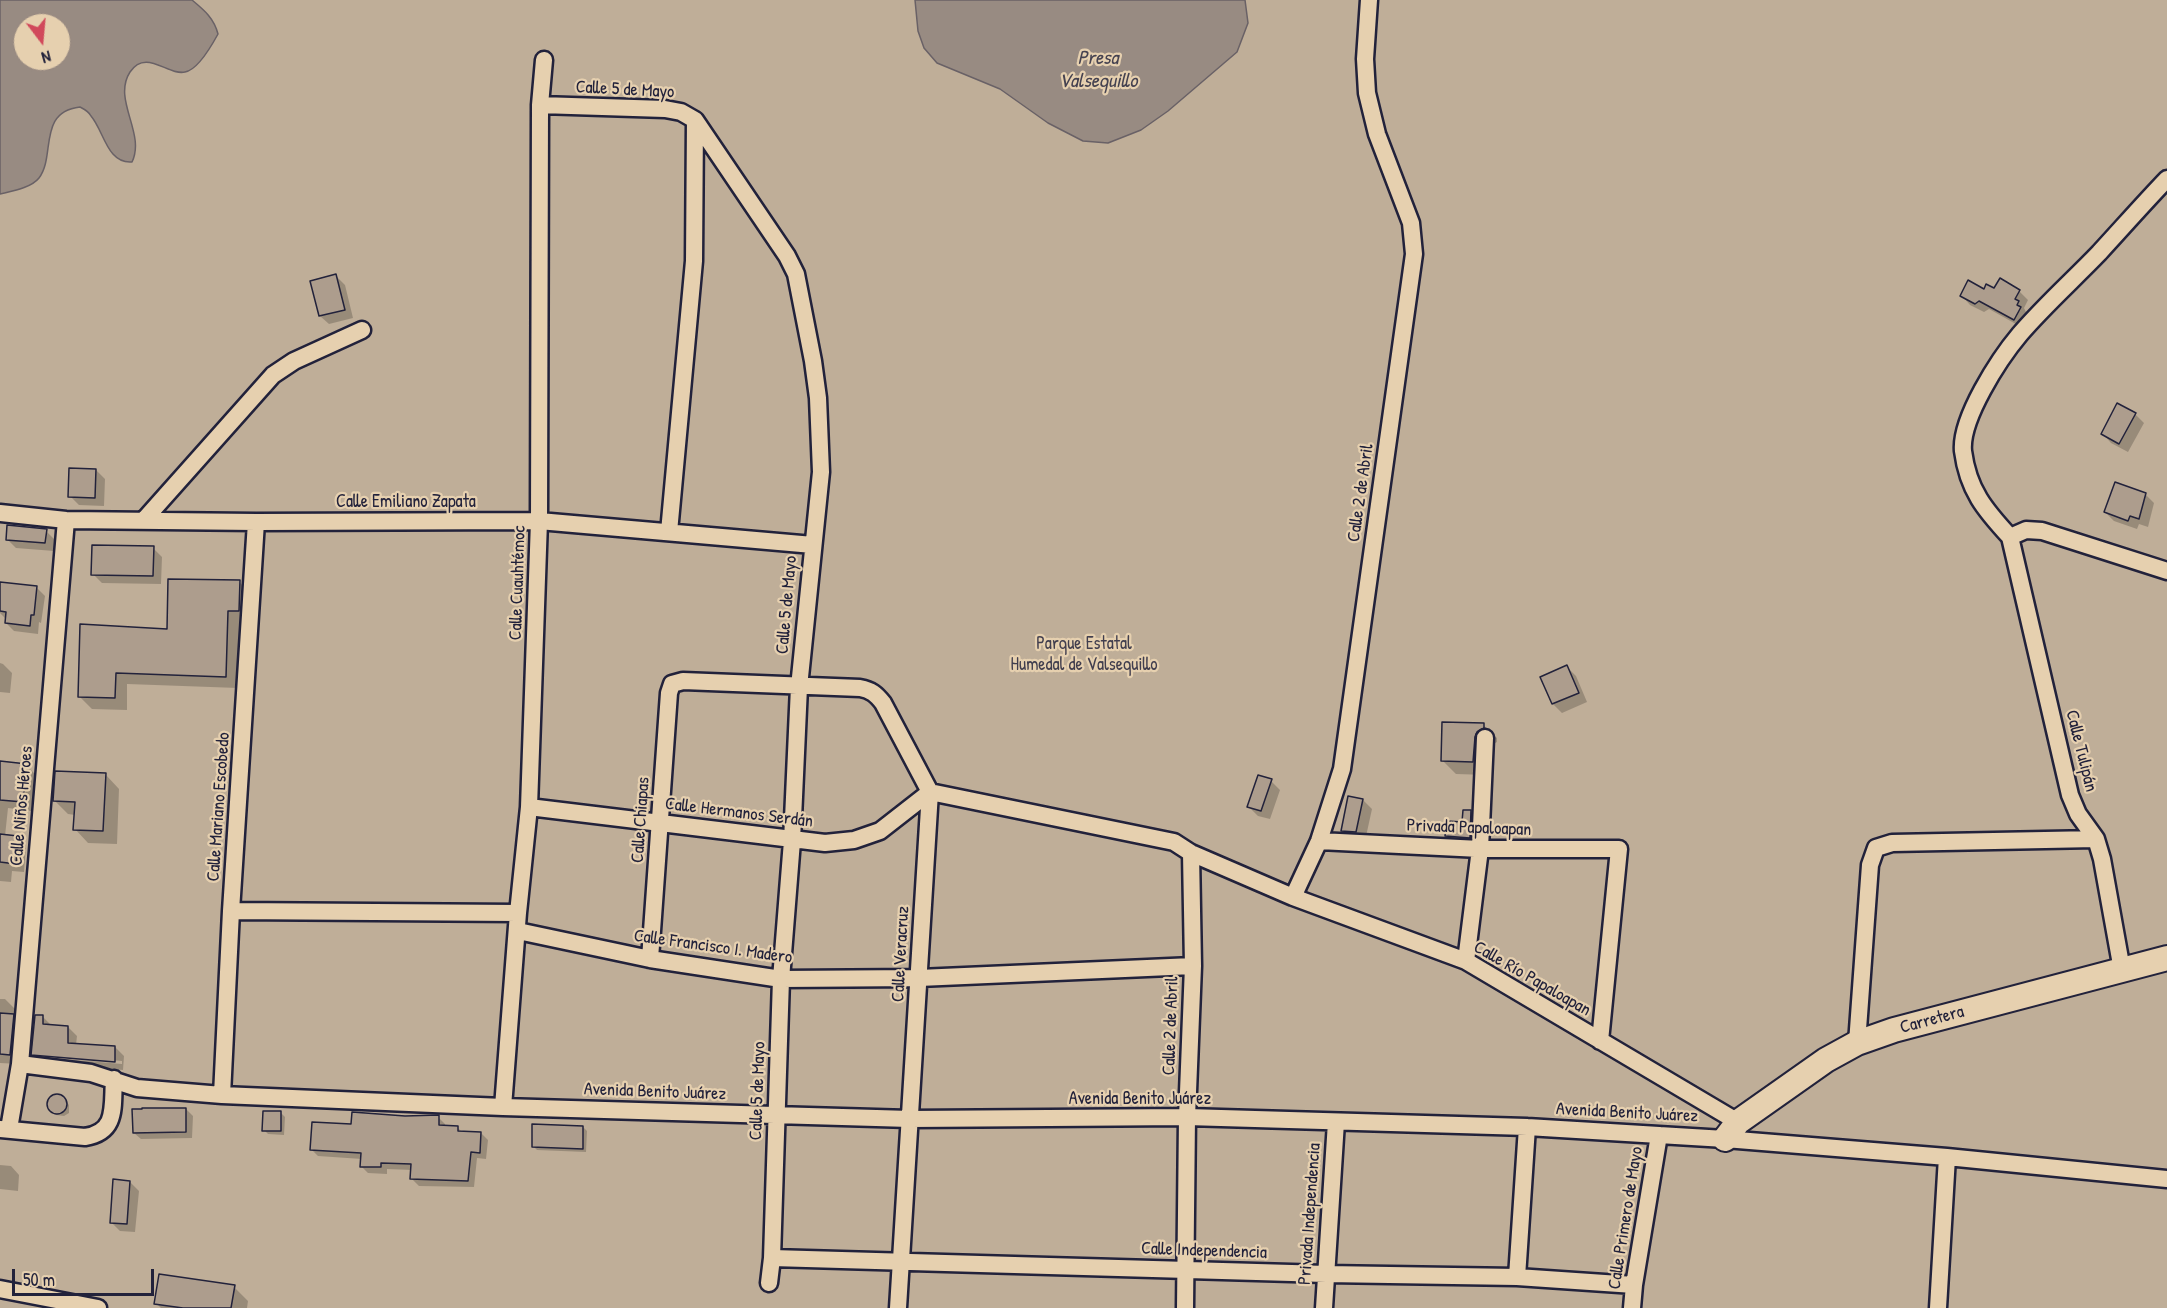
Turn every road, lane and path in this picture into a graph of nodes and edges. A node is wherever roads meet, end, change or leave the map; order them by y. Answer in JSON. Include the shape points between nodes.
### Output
{"nodes":[{"id":1,"x":1369,"y":0,"type":"edge"},
{"id":2,"x":544,"y":60,"type":"dead end"},
{"id":3,"x":540,"y":105,"type":"junction"},
{"id":4,"x":695,"y":120,"type":"junction"},
{"id":5,"x":2167,"y":179,"type":"edge"},
{"id":6,"x":362,"y":330,"type":"dead end"},
{"id":7,"x":0,"y":513,"type":"edge"},
{"id":8,"x":66,"y":520,"type":"junction"},
{"id":9,"x":143,"y":521,"type":"junction"},
{"id":10,"x":539,"y":521,"type":"junction"},
{"id":11,"x":256,"y":522,"type":"junction"},
{"id":12,"x":669,"y":532,"type":"junction"},
{"id":13,"x":2010,"y":537,"type":"junction"},
{"id":14,"x":813,"y":545,"type":"junction"},
{"id":15,"x":2167,"y":571,"type":"edge"},
{"id":16,"x":799,"y":687,"type":"junction"},
{"id":17,"x":1485,"y":738,"type":"dead end"},
{"id":18,"x":930,"y":792,"type":"junction"},
{"id":19,"x":529,"y":807,"type":"junction"},
{"id":20,"x":660,"y":823,"type":"junction"},
{"id":21,"x":2096,"y":839,"type":"junction"},
{"id":22,"x":792,"y":841,"type":"junction"},
{"id":23,"x":1319,"y":841,"type":"junction"},
{"id":24,"x":1480,"y":849,"type":"junction"},
{"id":25,"x":1191,"y":853,"type":"junction"},
{"id":26,"x":1293,"y":897,"type":"junction"},
{"id":27,"x":231,"y":911,"type":"junction"},
{"id":28,"x":518,"y":913,"type":"junction"},
{"id":29,"x":518,"y":931,"type":"junction"},
{"id":30,"x":2167,"y":958,"type":"edge"},
{"id":31,"x":650,"y":959,"type":"junction"},
{"id":32,"x":1466,"y":961,"type":"junction"},
{"id":33,"x":1193,"y":966,"type":"junction"},
{"id":34,"x":2122,"y":969,"type":"junction"},
{"id":35,"x":919,"y":978,"type":"junction"},
{"id":36,"x":781,"y":979,"type":"junction"},
{"id":37,"x":1600,"y":1041,"type":"junction"},
{"id":38,"x":1857,"y":1043,"type":"junction"},
{"id":39,"x":20,"y":1064,"type":"junction"},
{"id":40,"x":114,"y":1079,"type":"junction"},
{"id":41,"x":222,"y":1095,"type":"junction"},
{"id":42,"x":503,"y":1107,"type":"junction"},
{"id":43,"x":777,"y":1115,"type":"junction"},
{"id":44,"x":1187,"y":1117,"type":"junction"},
{"id":45,"x":910,"y":1119,"type":"junction"},
{"id":46,"x":1336,"y":1122,"type":"junction"},
{"id":47,"x":1527,"y":1127,"type":"junction"},
{"id":48,"x":4,"y":1129,"type":"edge"},
{"id":49,"x":1732,"y":1130,"type":"junction"},
{"id":50,"x":1659,"y":1135,"type":"junction"},
{"id":51,"x":1947,"y":1157,"type":"junction"},
{"id":52,"x":2167,"y":1179,"type":"edge"},
{"id":53,"x":772,"y":1258,"type":"junction"},
{"id":54,"x":901,"y":1261,"type":"junction"},
{"id":55,"x":1186,"y":1270,"type":"junction"},
{"id":56,"x":1326,"y":1274,"type":"junction"},
{"id":57,"x":1517,"y":1277,"type":"junction"},
{"id":58,"x":769,"y":1283,"type":"dead end"},
{"id":59,"x":1634,"y":1285,"type":"junction"},
{"id":60,"x":0,"y":1289,"type":"edge"},
{"id":61,"x":98,"y":1308,"type":"edge"},
{"id":62,"x":898,"y":1308,"type":"edge"},
{"id":63,"x":1185,"y":1308,"type":"edge"},
{"id":64,"x":1324,"y":1308,"type":"edge"},
{"id":65,"x":1632,"y":1308,"type":"edge"},
{"id":66,"x":1938,"y":1308,"type":"edge"}],
"edges":[{"from":1,"to":23,"type":"street","name":"Calle 2 de Abril","via":[[1367,93],[1377,134],[1412,223],[1414,254],[1342,769]]},
{"from":2,"to":3,"type":"street","name":"Calle Cuauhtémoc"},
{"from":3,"to":4,"type":"street","name":"Calle 5 de Mayo","via":[[665,109]]},
{"from":3,"to":10,"type":"street","name":"Calle Cuauhtémoc"},
{"from":4,"to":12,"type":"street","via":[[694,261]]},
{"from":4,"to":14,"type":"street","name":"Calle 5 de Mayo","via":[[796,274],[818,398],[821,472]]},
{"from":5,"to":13,"type":"street","via":[[2019,335],[1979,395],[1966,423],[1963,449],[1970,481],[1983,508]]},
{"from":6,"to":9,"type":"street","via":[[294,361],[273,375]]},
{"from":7,"to":8,"type":"street","name":"Calle Emiliano Zapata"},
{"from":8,"to":9,"type":"street","name":"Calle Emiliano Zapata"},
{"from":8,"to":39,"type":"street","name":"Calle Niños Héroes"},
{"from":9,"to":11,"type":"street","name":"Calle Emiliano Zapata"},
{"from":10,"to":11,"type":"street","name":"Calle Emiliano Zapata"},
{"from":10,"to":12,"type":"street","name":"Calle Emiliano Zapata"},
{"from":10,"to":19,"type":"street","name":"Calle Cuauhtémoc"},
{"from":11,"to":27,"type":"street","name":"Calle Mariano Escobedo"},
{"from":12,"to":14,"type":"street","name":"Calle Emiliano Zapata"},
{"from":13,"to":15,"type":"street","via":[[2026,530],[2042,531]]},
{"from":13,"to":21,"type":"street","name":"Calle Tulipán","via":[[2070,795]]},
{"from":14,"to":16,"type":"street","name":"Calle 5 de Mayo"},
{"from":16,"to":18,"type":"street","via":[[860,688],[877,695]]},
{"from":16,"to":20,"type":"street","name":"Calle Chiapas","via":[[682,681],[672,684]]},
{"from":16,"to":22,"type":"street","name":"Calle 5 de Mayo"},
{"from":17,"to":24,"type":"street"},
{"from":18,"to":22,"type":"street","name":"Calle Hermanos Serdán","via":[[880,831],[854,840]]},
{"from":18,"to":25,"type":"street","name":"Calle Río Papaloapan","via":[[1174,842]]},
{"from":18,"to":35,"type":"street","name":"Calle Veracruz"},
{"from":19,"to":20,"type":"street","name":"Calle Hermanos Serdán"},
{"from":19,"to":28,"type":"street","name":"Calle Cuauhtémoc"},
{"from":20,"to":22,"type":"street","name":"Calle Hermanos Serdán"},
{"from":20,"to":31,"type":"street","name":"Calle Chiapas"},
{"from":21,"to":34,"type":"street","name":"Calle Tulipán"},
{"from":21,"to":38,"type":"street","via":[[1892,843],[1876,848],[1870,865]]},
{"from":22,"to":36,"type":"street","name":"Calle 5 de Mayo"},
{"from":23,"to":24,"type":"street","name":"Privada Papaloapan"},
{"from":23,"to":26,"type":"street","name":"Calle 2 de Abril"},
{"from":24,"to":32,"type":"street"},
{"from":24,"to":37,"type":"street","name":"Privada Papaloapan","via":[[1619,849]]},
{"from":25,"to":26,"type":"street","name":"Calle Río Papaloapan"},
{"from":25,"to":33,"type":"street","name":"Calle 2 de Abril"},
{"from":26,"to":32,"type":"street","name":"Calle Río Papaloapan"},
{"from":27,"to":28,"type":"street"},
{"from":27,"to":41,"type":"street","name":"Calle Mariano Escobedo"},
{"from":28,"to":29,"type":"street","name":"Calle Cuauhtémoc"},
{"from":29,"to":31,"type":"street","name":"Calle Francisco I. Madero"},
{"from":29,"to":42,"type":"street","name":"Calle Cuauhtémoc"},
{"from":30,"to":34,"type":"street","name":"Carretera"},
{"from":31,"to":36,"type":"street","name":"Calle Francisco I. Madero"},
{"from":32,"to":37,"type":"street","name":"Calle Río Papaloapan"},
{"from":33,"to":35,"type":"street","name":"Calle Francisco I. Madero"},
{"from":33,"to":44,"type":"street","name":"Calle 2 de Abril"},
{"from":34,"to":38,"type":"street","name":"Carretera"},
{"from":35,"to":36,"type":"street","name":"Calle Francisco I. Madero"},
{"from":35,"to":45,"type":"street","name":"Calle Veracruz"},
{"from":36,"to":43,"type":"street","name":"Calle 5 de Mayo"},
{"from":37,"to":49,"type":"street","name":"Calle Río Papaloapan"},
{"from":38,"to":49,"type":"street","name":"Carretera","via":[[1826,1060]]},
{"from":39,"to":40,"type":"street","name":"Avenida Benito Juárez"},
{"from":39,"to":48,"type":"street","name":"Calle Niños Héroes"},
{"from":40,"to":41,"type":"street","name":"Avenida Benito Juárez","via":[[137,1088]]},
{"from":40,"to":48,"type":"street","via":[[112,1114],[108,1126],[98,1135]]},
{"from":41,"to":42,"type":"street","name":"Avenida Benito Juárez"},
{"from":42,"to":43,"type":"street","name":"Avenida Benito Juárez"},
{"from":43,"to":45,"type":"street","name":"Avenida Benito Juárez"},
{"from":43,"to":53,"type":"street","name":"Calle 5 de Mayo"},
{"from":44,"to":45,"type":"street","name":"Avenida Benito Juárez"},
{"from":44,"to":46,"type":"street","name":"Avenida Benito Juárez"},
{"from":44,"to":55,"type":"street","name":"Calle 2 de Abril"},
{"from":45,"to":54,"type":"street","name":"Calle Veracruz"},
{"from":46,"to":47,"type":"street","name":"Avenida Benito Juárez"},
{"from":46,"to":56,"type":"street","name":"Privada Independencia"},
{"from":47,"to":50,"type":"street","name":"Avenida Benito Juárez"},
{"from":47,"to":57,"type":"street"},
{"from":49,"to":50,"type":"street","name":"Avenida Benito Juárez"},
{"from":49,"to":51,"type":"street","name":"Avenida Benito Juárez"},
{"from":50,"to":59,"type":"street","name":"Calle Primero de Mayo"},
{"from":51,"to":52,"type":"street","name":"Avenida Benito Juárez"},
{"from":51,"to":66,"type":"street"},
{"from":53,"to":54,"type":"street","name":"Calle Independencia"},
{"from":53,"to":58,"type":"street","name":"Calle 5 de Mayo"},
{"from":54,"to":55,"type":"street","name":"Calle Independencia"},
{"from":54,"to":62,"type":"street","name":"Calle Veracruz"},
{"from":55,"to":56,"type":"street","name":"Calle Independencia"},
{"from":55,"to":63,"type":"street","name":"Calle 2 de Abril"},
{"from":56,"to":57,"type":"street","name":"Calle Independencia"},
{"from":56,"to":64,"type":"street","name":"Privada Independencia"},
{"from":57,"to":59,"type":"street","name":"Calle Independencia"},
{"from":59,"to":65,"type":"street","name":"Calle Primero de Mayo"},
{"from":60,"to":61,"type":"street"}]}
